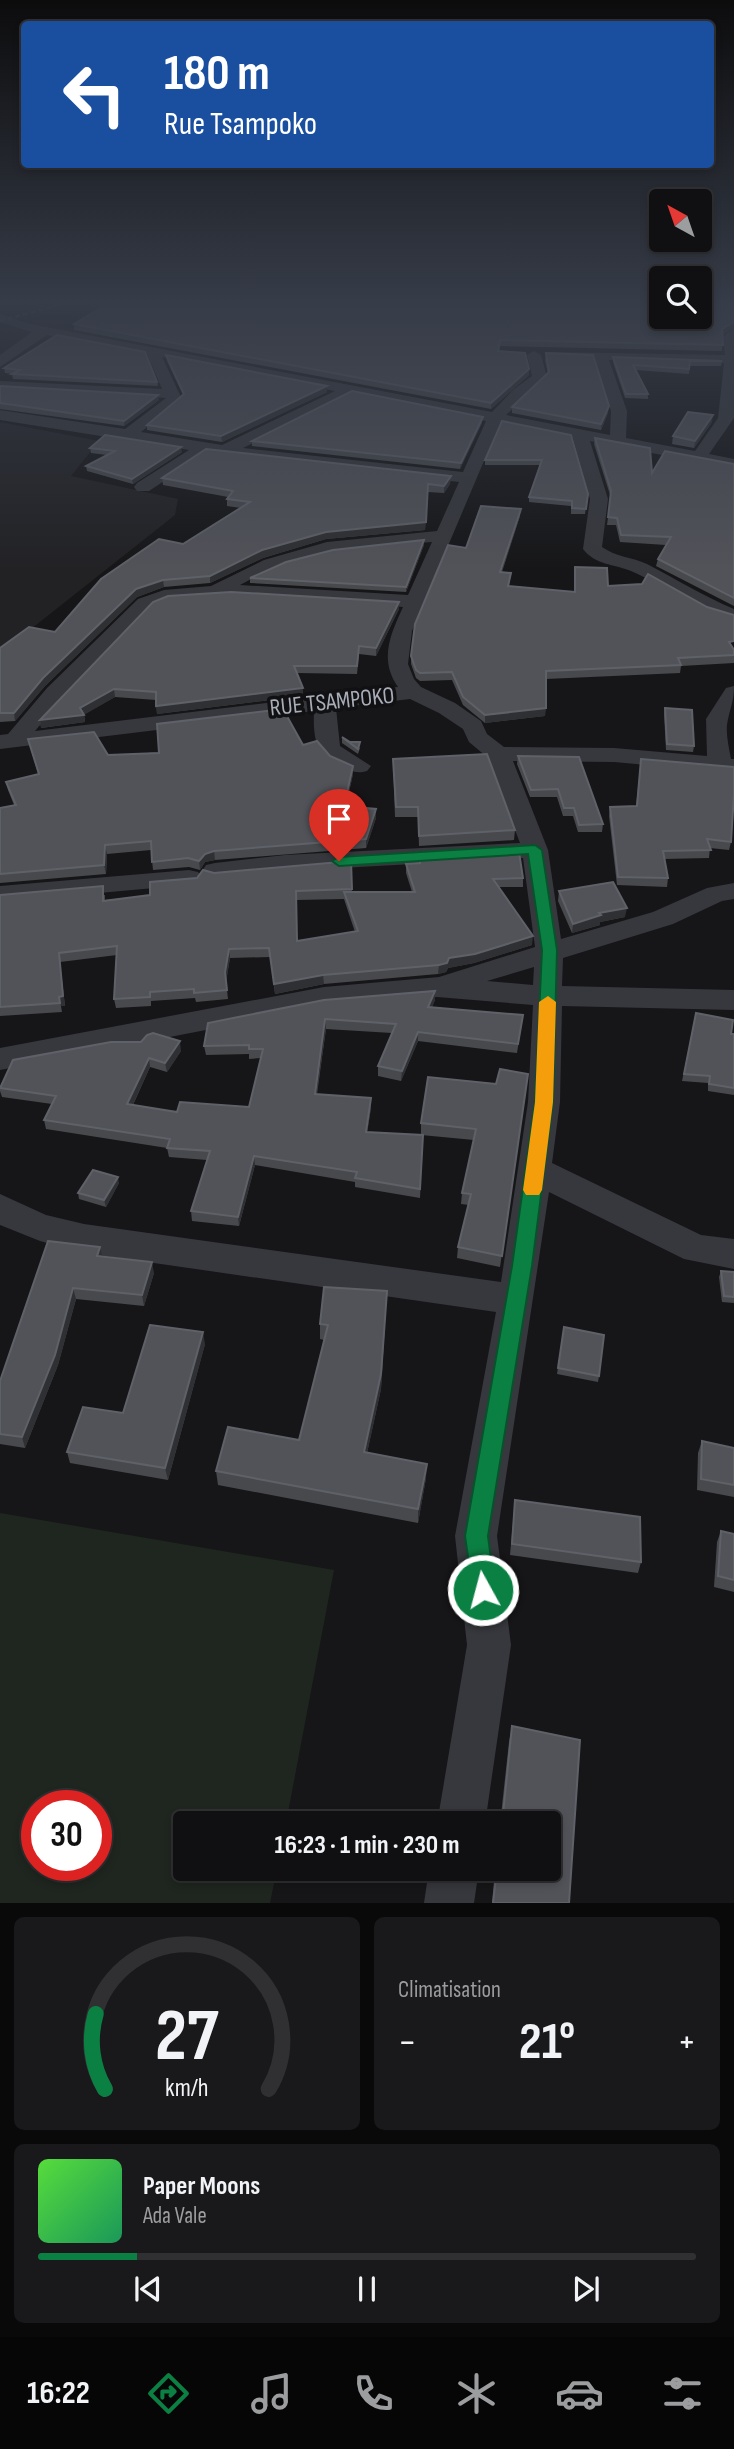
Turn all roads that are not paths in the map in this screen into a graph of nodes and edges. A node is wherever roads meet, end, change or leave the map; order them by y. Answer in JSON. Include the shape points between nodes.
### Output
{"nodes":[{"id":1,"x":147,"y":393,"type":"edge"},
{"id":2,"x":343,"y":393,"type":"edge"},
{"id":3,"x":370,"y":393,"type":"edge"},
{"id":4,"x":518,"y":393,"type":"edge"},
{"id":5,"x":614,"y":393,"type":"edge"},
{"id":6,"x":731,"y":393,"type":"edge"},
{"id":7,"x":173,"y":394,"type":"joint"},
{"id":8,"x":0,"y":415,"type":"edge"},
{"id":9,"x":495,"y":418,"type":"junction"},
{"id":10,"x":730,"y":418,"type":"edge"},
{"id":11,"x":128,"y":434,"type":"junction"},
{"id":12,"x":580,"y":435,"type":"junction"},
{"id":13,"x":618,"y":441,"type":"junction"},
{"id":14,"x":203,"y":448,"type":"junction"},
{"id":15,"x":225,"y":450,"type":"junction"},
{"id":16,"x":699,"y":457,"type":"junction"},
{"id":17,"x":734,"y":464,"type":"edge"},
{"id":18,"x":470,"y":478,"type":"junction"},
{"id":19,"x":143,"y":487,"type":"dead end"},
{"id":20,"x":445,"y":536,"type":"junction"},
{"id":21,"x":217,"y":590,"type":"junction"},
{"id":22,"x":416,"y":602,"type":"junction"},
{"id":23,"x":734,"y":616,"type":"edge"},
{"id":24,"x":413,"y":692,"type":"junction"},
{"id":25,"x":734,"y":694,"type":"edge"},
{"id":26,"x":325,"y":700,"type":"junction"},
{"id":27,"x":8,"y":741,"type":"edge"},
{"id":28,"x":498,"y":754,"type":"junction"},
{"id":29,"x":727,"y":765,"type":"edge"},
{"id":30,"x":359,"y":766,"type":"dead end"},
{"id":31,"x":535,"y":850,"type":"junction"},
{"id":32,"x":215,"y":871,"type":"edge"},
{"id":33,"x":188,"y":878,"type":"edge"},
{"id":34,"x":734,"y":891,"type":"edge"},
{"id":35,"x":0,"y":894,"type":"edge"},
{"id":36,"x":550,"y":950,"type":"junction"},
{"id":37,"x":437,"y":986,"type":"junction"},
{"id":38,"x":548,"y":996,"type":"junction"},
{"id":39,"x":734,"y":1000,"type":"edge"},
{"id":40,"x":0,"y":1059,"type":"edge"},
{"id":41,"x":535,"y":1170,"type":"junction"},
{"id":42,"x":0,"y":1208,"type":"edge"},
{"id":43,"x":734,"y":1254,"type":"edge"},
{"id":44,"x":516,"y":1299,"type":"junction"},
{"id":45,"x":463,"y":1811,"type":"edge"},
{"id":46,"x":452,"y":1881,"type":"edge"},
{"id":47,"x":449,"y":1903,"type":"edge"}],
"edges":[{"from":1,"to":7,"type":"street"},
{"from":2,"to":15,"type":"street"},
{"from":3,"to":9,"type":"street"},
{"from":4,"to":9,"type":"street"},
{"from":5,"to":13,"type":"street","via":[[620,411]]},
{"from":6,"to":10,"type":"street"},
{"from":7,"to":11,"type":"street","via":[[170,403]]},
{"from":8,"to":11,"type":"street"},
{"from":9,"to":12,"type":"street"},
{"from":9,"to":18,"type":"street"},
{"from":10,"to":16,"type":"street"},
{"from":11,"to":14,"type":"street"},
{"from":12,"to":13,"type":"street"},
{"from":12,"to":23,"type":"street","via":[[599,499],[592,549]]},
{"from":13,"to":16,"type":"street"},
{"from":14,"to":15,"type":"street"},
{"from":14,"to":19,"type":"street"},
{"from":15,"to":18,"type":"street"},
{"from":16,"to":17,"type":"street"},
{"from":18,"to":20,"type":"street"},
{"from":20,"to":21,"type":"street","via":[[316,549],[243,574]]},
{"from":20,"to":22,"type":"street"},
{"from":21,"to":22,"type":"street"},
{"from":21,"to":27,"type":"street","via":[[153,597]]},
{"from":22,"to":24,"type":"street","via":[[397,655],[397,673]]},
{"from":24,"to":26,"type":"street","name":"RUE TSAMPOKO"},
{"from":24,"to":28,"type":"street","name":"RUE TSAMPOKO","via":[[473,726],[477,737]]},
{"from":25,"to":29,"type":"street","via":[[717,713],[713,727]]},
{"from":26,"to":27,"type":"street","name":"RUE TSAMPOKO"},
{"from":26,"to":30,"type":"street","via":[[330,752]]},
{"from":28,"to":29,"type":"street","via":[[614,755]]},
{"from":28,"to":31,"type":"street","name":"RUE TSAMPOKO"},
{"from":31,"to":32,"type":"street"},
{"from":31,"to":36,"type":"street","name":"RUE TSAMPOKO"},
{"from":33,"to":35,"type":"street"},
{"from":34,"to":36,"type":"street","via":[[716,894],[663,918]]},
{"from":36,"to":37,"type":"street"},
{"from":36,"to":38,"type":"street","name":"RUE TSAMPOKO"},
{"from":37,"to":38,"type":"street"},
{"from":37,"to":40,"type":"street","via":[[324,997]]},
{"from":38,"to":39,"type":"street"},
{"from":38,"to":41,"type":"street","name":"RUE TSAMPOKO","via":[[544,1102]]},
{"from":41,"to":43,"type":"street","via":[[696,1249]]},
{"from":41,"to":44,"type":"street","name":"RUE TSAMPOKO"},
{"from":42,"to":44,"type":"street","via":[[18,1220],[90,1239]]},
{"from":44,"to":45,"type":"street","name":"RUE TSAMPOKO","via":[[476,1536],[489,1645]]},
{"from":46,"to":47,"type":"street"}]}
